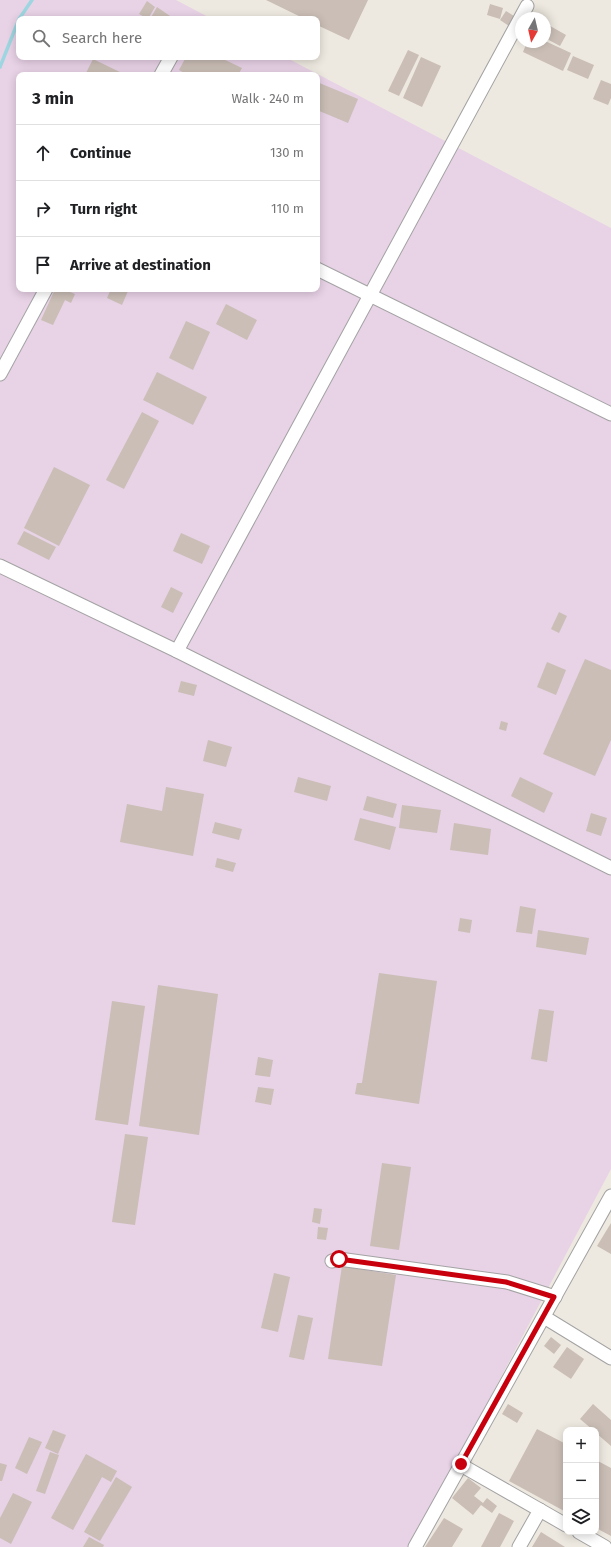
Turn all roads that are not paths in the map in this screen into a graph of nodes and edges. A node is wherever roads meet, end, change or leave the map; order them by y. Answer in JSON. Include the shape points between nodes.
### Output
{"nodes":[{"id":1,"x":527,"y":6,"type":"dead end"},
{"id":2,"x":169,"y":60,"type":"edge"},
{"id":3,"x":163,"y":72,"type":"edge"},
{"id":4,"x":320,"y":270,"type":"edge"},
{"id":5,"x":44,"y":292,"type":"edge"},
{"id":6,"x":370,"y":294,"type":"junction"},
{"id":7,"x":0,"y":374,"type":"edge"},
{"id":8,"x":611,"y":414,"type":"edge"},
{"id":9,"x":0,"y":566,"type":"edge"},
{"id":10,"x":177,"y":651,"type":"junction"},
{"id":11,"x":611,"y":868,"type":"edge"},
{"id":12,"x":611,"y":1196,"type":"edge"},
{"id":13,"x":332,"y":1261,"type":"dead end"},
{"id":14,"x":554,"y":1297,"type":"junction"},
{"id":15,"x":544,"y":1317,"type":"junction"},
{"id":16,"x":611,"y":1358,"type":"edge"},
{"id":17,"x":461,"y":1464,"type":"junction"},
{"id":18,"x":540,"y":1510,"type":"junction"},
{"id":19,"x":563,"y":1523,"type":"edge"},
{"id":20,"x":583,"y":1535,"type":"edge"},
{"id":21,"x":415,"y":1547,"type":"edge"},
{"id":22,"x":519,"y":1547,"type":"edge"},
{"id":23,"x":604,"y":1547,"type":"edge"}],
"edges":[{"from":1,"to":6,"type":"street"},
{"from":2,"to":3,"type":"street"},
{"from":4,"to":6,"type":"street"},
{"from":5,"to":7,"type":"street"},
{"from":6,"to":8,"type":"street"},
{"from":6,"to":10,"type":"street"},
{"from":9,"to":10,"type":"street"},
{"from":10,"to":11,"type":"street"},
{"from":12,"to":14,"type":"street"},
{"from":13,"to":14,"type":"street","via":[[339,1259],[506,1282]]},
{"from":14,"to":15,"type":"street"},
{"from":15,"to":16,"type":"street"},
{"from":15,"to":17,"type":"street"},
{"from":17,"to":18,"type":"street"},
{"from":17,"to":21,"type":"street"},
{"from":18,"to":19,"type":"street"},
{"from":18,"to":22,"type":"street"},
{"from":20,"to":23,"type":"street"}]}
